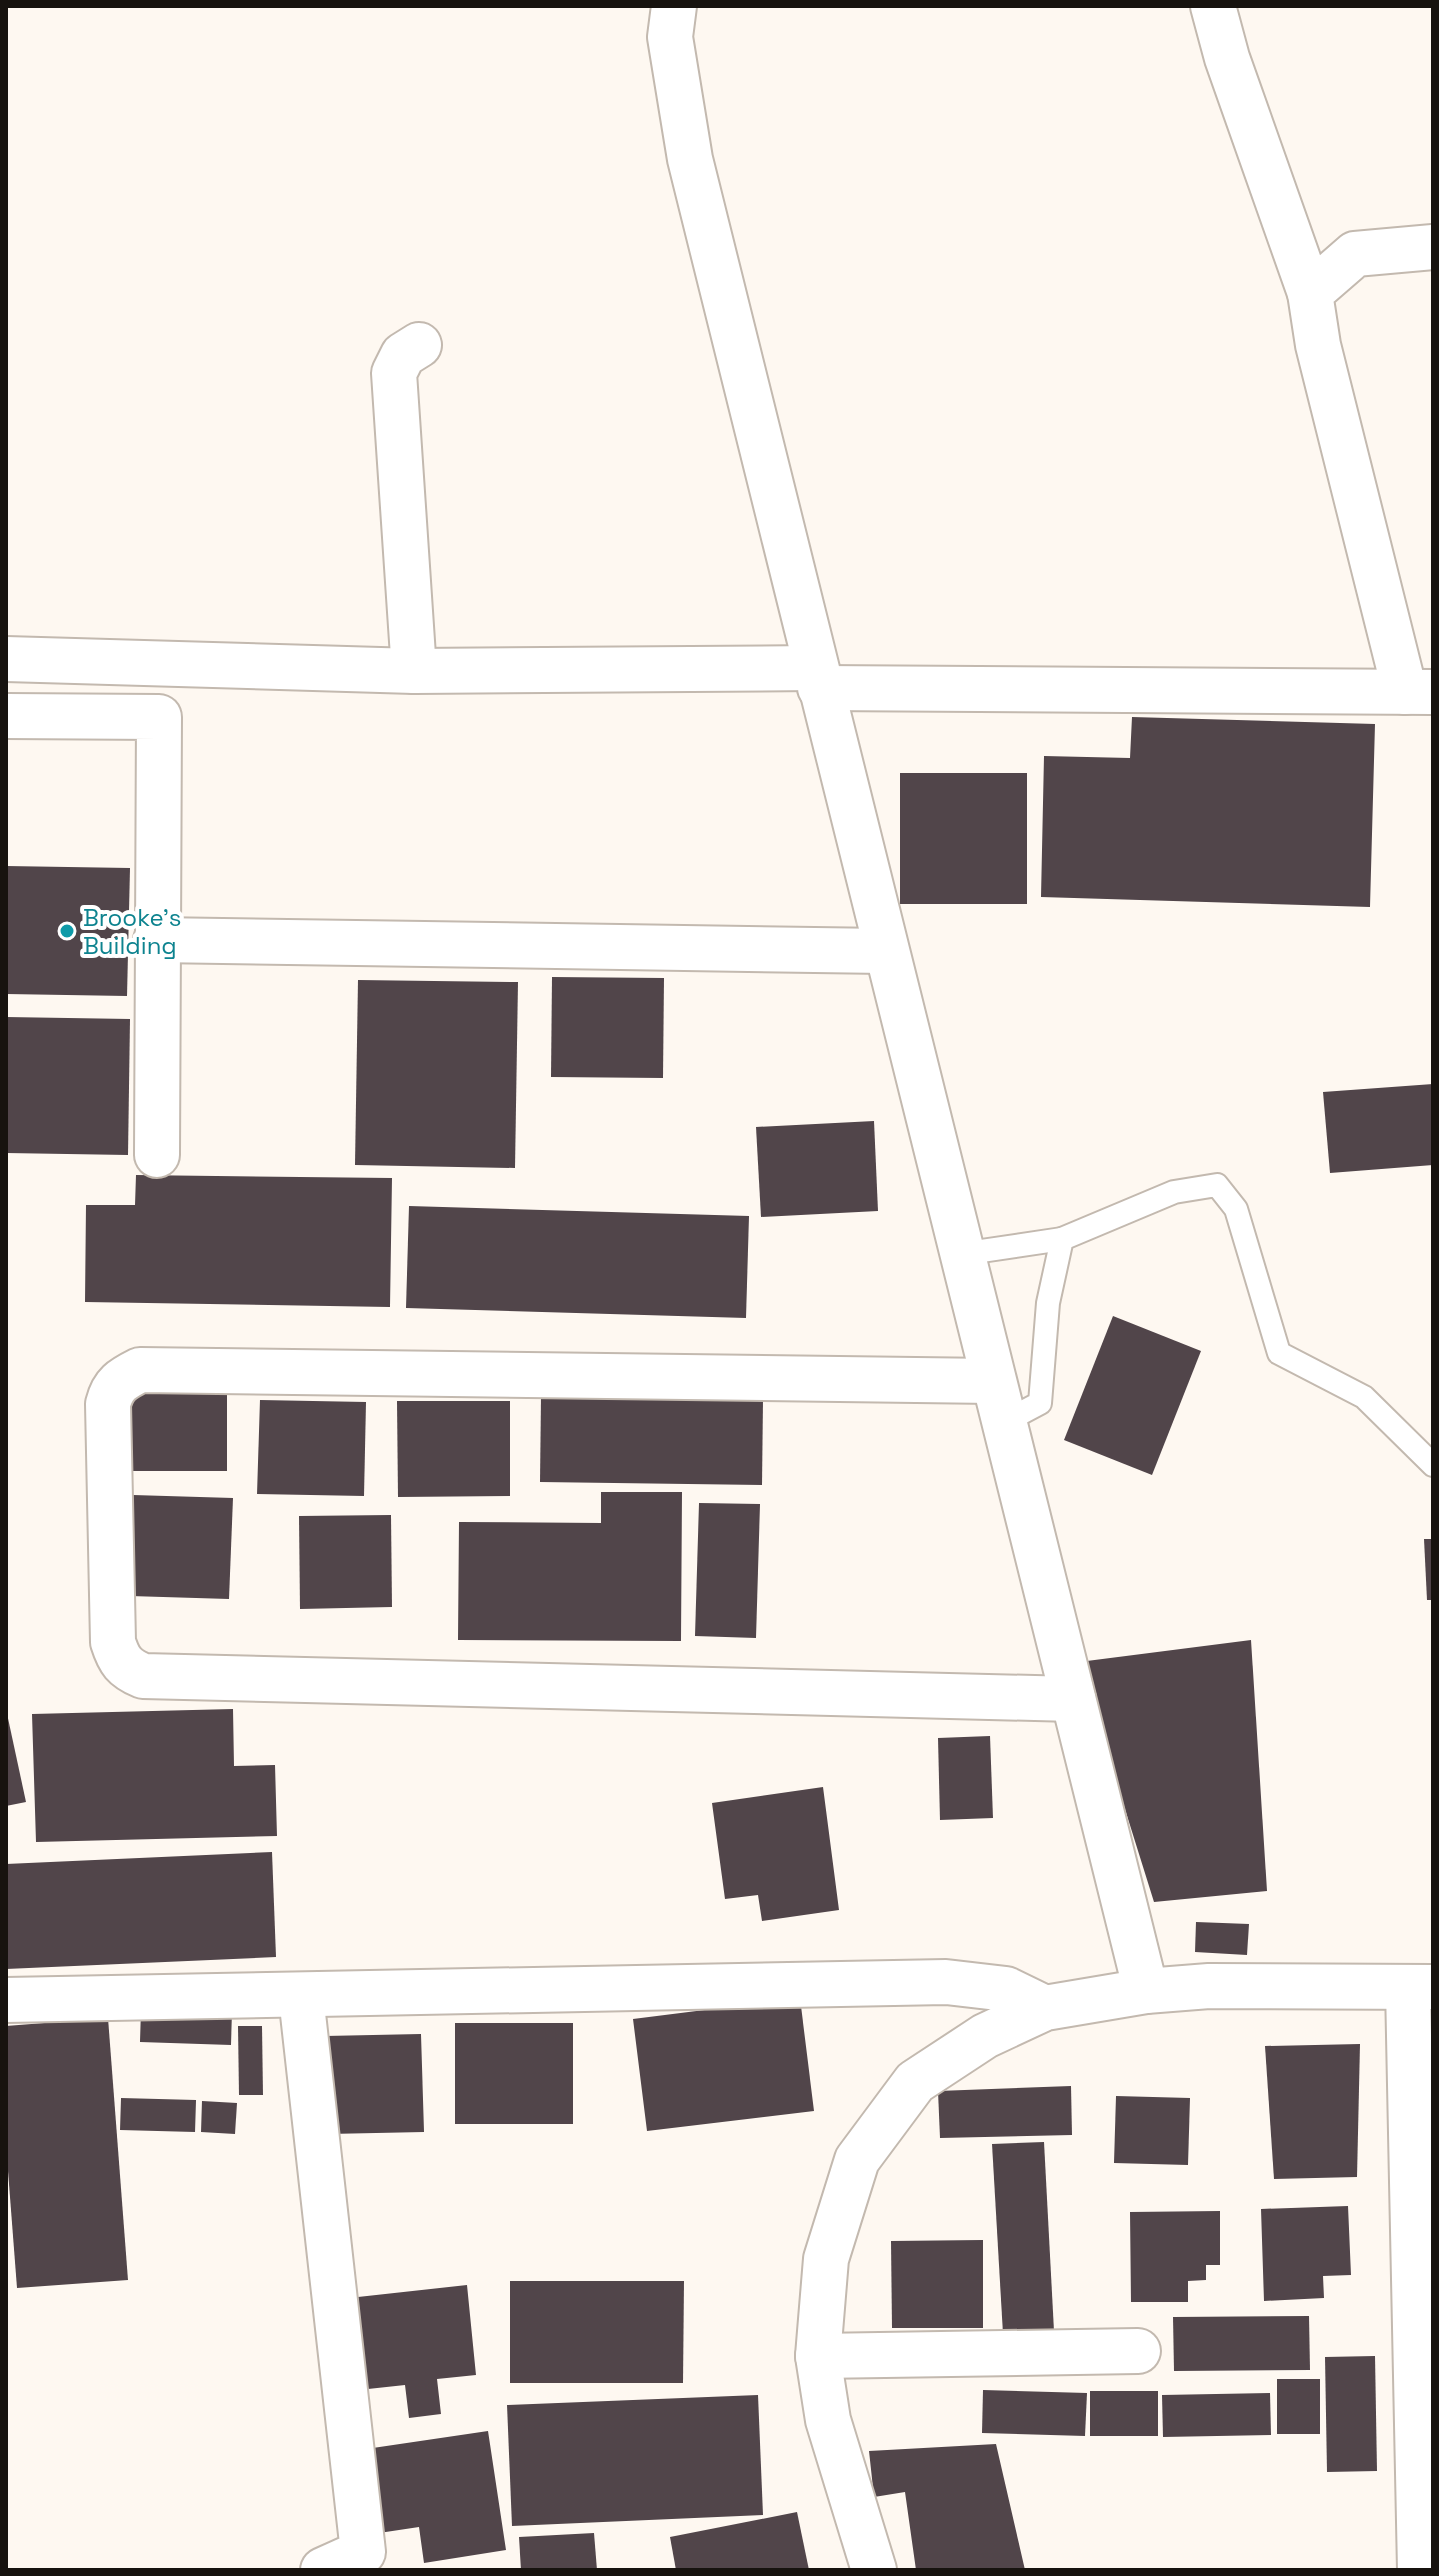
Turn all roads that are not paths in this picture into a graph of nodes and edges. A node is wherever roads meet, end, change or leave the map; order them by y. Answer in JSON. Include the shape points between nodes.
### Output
{"nodes":[{"id":1,"x":674,"y":6,"type":"edge"},
{"id":2,"x":1213,"y":6,"type":"edge"},
{"id":3,"x":1433,"y":247,"type":"edge"},
{"id":4,"x":1310,"y":293,"type":"junction"},
{"id":5,"x":419,"y":345,"type":"dead end"},
{"id":6,"x":6,"y":659,"type":"edge"},
{"id":7,"x":414,"y":671,"type":"junction"},
{"id":8,"x":818,"y":678,"type":"junction"},
{"id":9,"x":1419,"y":692,"type":"edge"},
{"id":10,"x":6,"y":716,"type":"edge"},
{"id":11,"x":156,"y":940,"type":"junction"},
{"id":12,"x":885,"y":951,"type":"junction"},
{"id":13,"x":157,"y":1155,"type":"dead end"},
{"id":14,"x":1062,"y":1239,"type":"junction"},
{"id":15,"x":961,"y":1254,"type":"junction"},
{"id":16,"x":1000,"y":1401,"type":"junction"},
{"id":17,"x":1433,"y":1465,"type":"edge"},
{"id":18,"x":1073,"y":1699,"type":"junction"},
{"id":19,"x":1421,"y":1987,"type":"edge"},
{"id":20,"x":1146,"y":1991,"type":"junction"},
{"id":21,"x":301,"y":1996,"type":"junction"},
{"id":22,"x":6,"y":2000,"type":"edge"},
{"id":23,"x":1045,"y":2008,"type":"junction"},
{"id":24,"x":1138,"y":2351,"type":"dead end"},
{"id":25,"x":818,"y":2356,"type":"junction"},
{"id":26,"x":323,"y":2570,"type":"edge"},
{"id":27,"x":874,"y":2570,"type":"edge"},
{"id":28,"x":1420,"y":2570,"type":"edge"}],
"edges":[{"from":1,"to":8,"type":"street","via":[[670,37],[690,159]]},
{"from":2,"to":4,"type":"street"},
{"from":3,"to":4,"type":"street","via":[[1355,254]]},
{"from":4,"to":9,"type":"street","via":[[1318,345]]},
{"from":5,"to":7,"type":"street","via":[[403,355],[394,373]]},
{"from":6,"to":7,"type":"street"},
{"from":7,"to":8,"type":"street"},
{"from":8,"to":9,"type":"street"},
{"from":8,"to":12,"type":"street"},
{"from":10,"to":11,"type":"street","via":[[159,717]]},
{"from":11,"to":12,"type":"street"},
{"from":11,"to":13,"type":"street"},
{"from":12,"to":15,"type":"street"},
{"from":14,"to":15,"type":"lane"},
{"from":14,"to":16,"type":"lane","via":[[1048,1303],[1040,1403]]},
{"from":14,"to":17,"type":"lane","via":[[1174,1192],[1217,1185],[1236,1209],[1279,1353],[1364,1397]]},
{"from":15,"to":16,"type":"street"},
{"from":16,"to":18,"type":"street"},
{"from":16,"to":18,"type":"street","via":[[140,1370],[112,1388],[108,1404],[113,1642],[118,1660],[143,1676]]},
{"from":18,"to":20,"type":"street"},
{"from":19,"to":20,"type":"street","via":[[1209,1986]]},
{"from":19,"to":28,"type":"street"},
{"from":20,"to":23,"type":"street"},
{"from":21,"to":22,"type":"street"},
{"from":21,"to":23,"type":"street","via":[[946,1982],[1006,1989]]},
{"from":21,"to":26,"type":"street","via":[[363,2552]]},
{"from":23,"to":25,"type":"street","via":[[985,2036],[915,2082],[857,2160],[826,2259]]},
{"from":24,"to":25,"type":"street"},
{"from":25,"to":27,"type":"street","via":[[828,2420]]}]}
